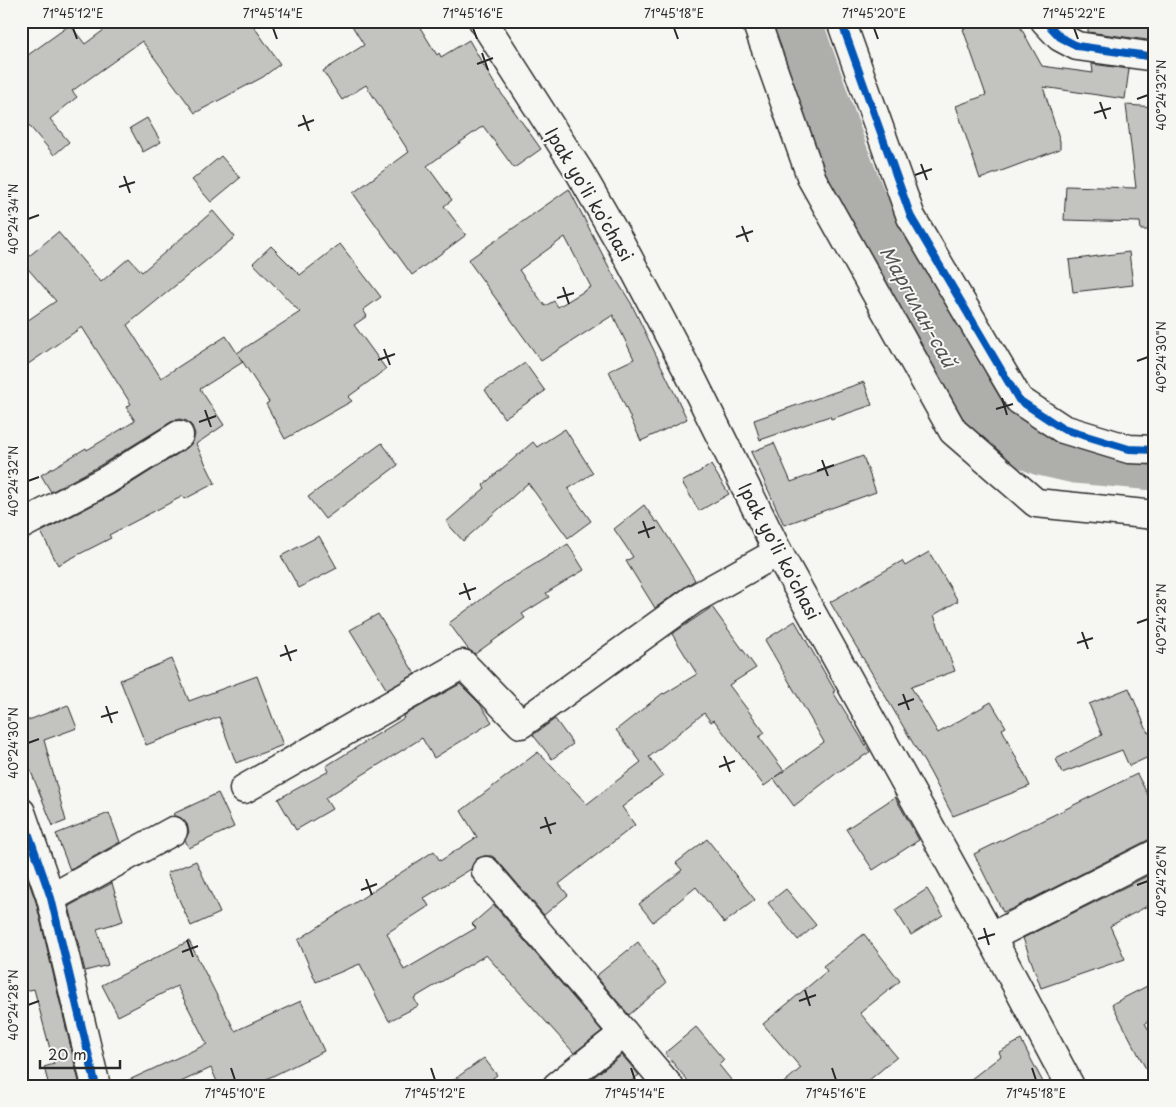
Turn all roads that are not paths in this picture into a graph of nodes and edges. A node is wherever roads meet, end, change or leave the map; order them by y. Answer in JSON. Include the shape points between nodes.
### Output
{"nodes":[{"id":1,"x":483,"y":21,"type":"edge"},
{"id":2,"x":756,"y":21,"type":"edge"},
{"id":3,"x":841,"y":21,"type":"edge"},
{"id":4,"x":1045,"y":21,"type":"edge"},
{"id":5,"x":1155,"y":58,"type":"edge"},
{"id":6,"x":179,"y":435,"type":"dead end"},
{"id":7,"x":1155,"y":450,"type":"edge"},
{"id":8,"x":1155,"y":515,"type":"edge"},
{"id":9,"x":21,"y":525,"type":"edge"},
{"id":10,"x":778,"y":552,"type":"junction"},
{"id":11,"x":244,"y":789,"type":"dead end"},
{"id":12,"x":21,"y":812,"type":"edge"},
{"id":13,"x":173,"y":831,"type":"dead end"},
{"id":14,"x":1155,"y":854,"type":"edge"},
{"id":15,"x":486,"y":871,"type":"dead end"},
{"id":16,"x":51,"y":898,"type":"junction"},
{"id":17,"x":991,"y":937,"type":"junction"},
{"id":18,"x":624,"y":1033,"type":"junction"},
{"id":19,"x":96,"y":1086,"type":"edge"},
{"id":20,"x":557,"y":1086,"type":"edge"},
{"id":21,"x":669,"y":1086,"type":"edge"},
{"id":22,"x":1070,"y":1086,"type":"edge"}],
"edges":[{"from":1,"to":10,"type":"main road","name":"Ipak yo'li ko'chasi","via":[[579,171],[622,246]]},
{"from":2,"to":8,"type":"main road","via":[[812,179],[953,431],[1036,503]]},
{"from":3,"to":7,"type":"main road","via":[[911,217],[1019,400],[1063,429],[1129,449]]},
{"from":4,"to":5,"type":"main road","via":[[1060,37],[1077,46]]},
{"from":6,"to":9,"type":"main road","via":[[107,480]]},
{"from":10,"to":11,"type":"main road","via":[[694,599],[521,724],[463,664]]},
{"from":10,"to":17,"type":"main road","name":"Ipak yo'li ko'chasi"},
{"from":12,"to":16,"type":"main road"},
{"from":13,"to":16,"type":"main road"},
{"from":14,"to":17,"type":"main road"},
{"from":15,"to":18,"type":"main road"},
{"from":16,"to":19,"type":"main road"},
{"from":17,"to":22,"type":"main road","name":"Ipak yo'li ko'chasi"},
{"from":18,"to":20,"type":"main road"},
{"from":18,"to":21,"type":"main road"}]}
